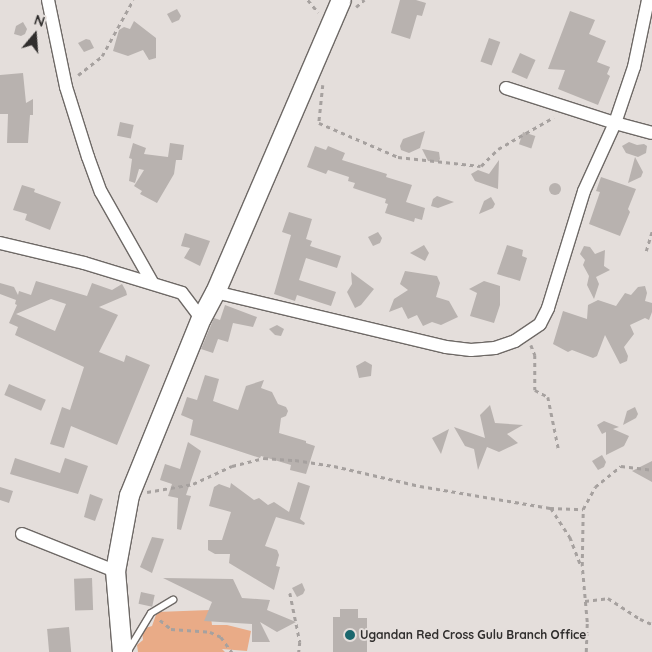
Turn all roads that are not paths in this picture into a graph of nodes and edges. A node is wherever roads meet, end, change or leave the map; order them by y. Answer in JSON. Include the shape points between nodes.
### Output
{"nodes":[{"id":1,"x":48,"y":0,"type":"edge"},
{"id":2,"x":648,"y":0,"type":"edge"},
{"id":3,"x":347,"y":5,"type":"edge"},
{"id":4,"x":506,"y":88,"type":"dead end"},
{"id":5,"x":615,"y":123,"type":"junction"},
{"id":6,"x":652,"y":133,"type":"edge"},
{"id":7,"x":0,"y":243,"type":"edge"},
{"id":8,"x":152,"y":282,"type":"junction"},
{"id":9,"x":215,"y":292,"type":"junction"},
{"id":10,"x":202,"y":318,"type":"junction"},
{"id":11,"x":22,"y":534,"type":"dead end"},
{"id":12,"x":114,"y":571,"type":"junction"},
{"id":13,"x":173,"y":600,"type":"dead end"},
{"id":14,"x":122,"y":652,"type":"edge"},
{"id":15,"x":127,"y":652,"type":"edge"}],
"edges":[{"from":1,"to":8,"type":"street","via":[[66,87],[88,157],[101,192]]},
{"from":2,"to":5,"type":"street","via":[[634,67]]},
{"from":3,"to":9,"type":"street"},
{"from":4,"to":5,"type":"street"},
{"from":5,"to":6,"type":"street"},
{"from":5,"to":9,"type":"street","via":[[584,191],[548,308],[540,324],[515,341],[495,348],[471,350],[437,345]]},
{"from":7,"to":8,"type":"street"},
{"from":8,"to":10,"type":"street","via":[[182,293]]},
{"from":9,"to":10,"type":"street"},
{"from":10,"to":12,"type":"street","via":[[129,495]]},
{"from":11,"to":12,"type":"street"},
{"from":12,"to":14,"type":"street"},
{"from":13,"to":15,"type":"lane","via":[[151,612]]}]}
